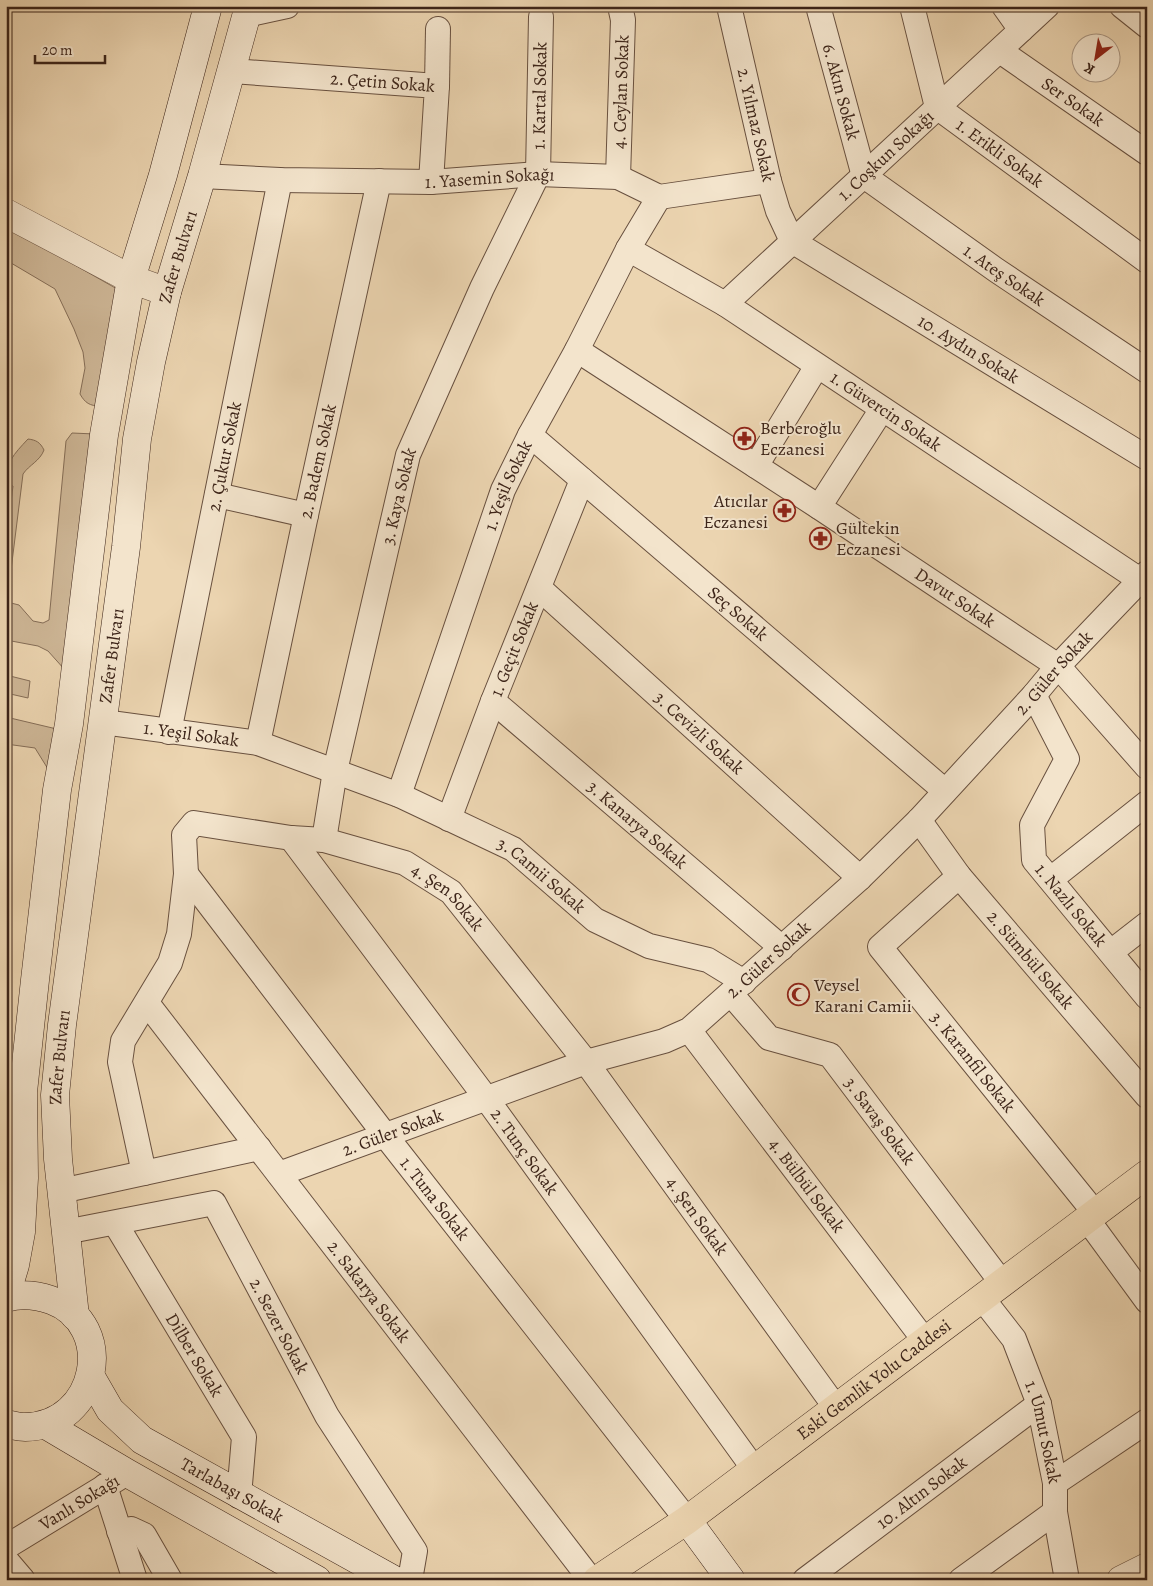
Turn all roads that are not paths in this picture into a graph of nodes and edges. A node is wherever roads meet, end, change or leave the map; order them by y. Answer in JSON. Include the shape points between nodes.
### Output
{"nodes":[{"id":1,"x":208,"y":6,"type":"edge"},
{"id":2,"x":287,"y":6,"type":"edge"},
{"id":3,"x":620,"y":6,"type":"edge"},
{"id":4,"x":729,"y":6,"type":"edge"},
{"id":5,"x":818,"y":6,"type":"edge"},
{"id":6,"x":912,"y":6,"type":"edge"},
{"id":7,"x":1004,"y":6,"type":"edge"},
{"id":8,"x":1047,"y":6,"type":"edge"},
{"id":9,"x":1122,"y":6,"type":"edge"},
{"id":10,"x":248,"y":11,"type":"edge"},
{"id":11,"x":542,"y":17,"type":"dead end"},
{"id":12,"x":1147,"y":26,"type":"edge"},
{"id":13,"x":438,"y":29,"type":"dead end"},
{"id":14,"x":1021,"y":30,"type":"junction"},
{"id":15,"x":1000,"y":51,"type":"junction"},
{"id":16,"x":232,"y":71,"type":"junction"},
{"id":17,"x":437,"y":86,"type":"junction"},
{"id":18,"x":936,"y":107,"type":"junction"},
{"id":19,"x":1147,"y":153,"type":"edge"},
{"id":20,"x":538,"y":174,"type":"junction"},
{"id":21,"x":202,"y":176,"type":"junction"},
{"id":22,"x":864,"y":176,"type":"junction"},
{"id":23,"x":618,"y":177,"type":"junction"},
{"id":24,"x":280,"y":180,"type":"junction"},
{"id":25,"x":379,"y":181,"type":"junction"},
{"id":26,"x":769,"y":181,"type":"junction"},
{"id":27,"x":431,"y":182,"type":"junction"},
{"id":28,"x":659,"y":197,"type":"junction"},
{"id":29,"x":6,"y":213,"type":"edge"},
{"id":30,"x":792,"y":241,"type":"junction"},
{"id":31,"x":628,"y":249,"type":"junction"},
{"id":32,"x":1147,"y":261,"type":"edge"},
{"id":33,"x":131,"y":279,"type":"junction"},
{"id":34,"x":167,"y":292,"type":"junction"},
{"id":35,"x":725,"y":304,"type":"junction"},
{"id":36,"x":577,"y":350,"type":"junction"},
{"id":37,"x":817,"y":366,"type":"junction"},
{"id":38,"x":1147,"y":371,"type":"edge"},
{"id":39,"x":882,"y":409,"type":"junction"},
{"id":40,"x":530,"y":434,"type":"junction"},
{"id":41,"x":1147,"y":458,"type":"edge"},
{"id":42,"x":756,"y":466,"type":"junction"},
{"id":43,"x":582,"y":480,"type":"junction"},
{"id":44,"x":217,"y":495,"type":"junction"},
{"id":45,"x":819,"y":506,"type":"junction"},
{"id":46,"x":306,"y":515,"type":"junction"},
{"id":47,"x":1144,"y":576,"type":"edge"},
{"id":48,"x":540,"y":588,"type":"junction"},
{"id":49,"x":1058,"y":666,"type":"junction"},
{"id":50,"x":1034,"y":695,"type":"junction"},
{"id":51,"x":493,"y":701,"type":"junction"},
{"id":52,"x":103,"y":722,"type":"junction"},
{"id":53,"x":169,"y":732,"type":"junction"},
{"id":54,"x":258,"y":744,"type":"junction"},
{"id":55,"x":1147,"y":767,"type":"edge"},
{"id":56,"x":335,"y":770,"type":"junction"},
{"id":57,"x":945,"y":791,"type":"junction"},
{"id":58,"x":399,"y":796,"type":"junction"},
{"id":59,"x":1147,"y":803,"type":"edge"},
{"id":60,"x":449,"y":819,"type":"junction"},
{"id":61,"x":919,"y":820,"type":"junction"},
{"id":62,"x":291,"y":838,"type":"junction"},
{"id":63,"x":324,"y":840,"type":"junction"},
{"id":64,"x":186,"y":874,"type":"junction"},
{"id":65,"x":959,"y":876,"type":"junction"},
{"id":66,"x":860,"y":878,"type":"junction"},
{"id":67,"x":1051,"y":879,"type":"junction"},
{"id":68,"x":1147,"y":924,"type":"edge"},
{"id":69,"x":782,"y":948,"type":"junction"},
{"id":70,"x":1111,"y":952,"type":"junction"},
{"id":71,"x":738,"y":988,"type":"junction"},
{"id":72,"x":1147,"y":997,"type":"edge"},
{"id":73,"x":147,"y":1003,"type":"junction"},
{"id":74,"x":689,"y":1030,"type":"junction"},
{"id":75,"x":586,"y":1062,"type":"junction"},
{"id":76,"x":1147,"y":1096,"type":"edge"},
{"id":77,"x":486,"y":1098,"type":"junction"},
{"id":78,"x":385,"y":1136,"type":"junction"},
{"id":79,"x":259,"y":1148,"type":"junction"},
{"id":80,"x":144,"y":1173,"type":"junction"},
{"id":81,"x":279,"y":1174,"type":"junction"},
{"id":82,"x":1147,"y":1174,"type":"edge"},
{"id":83,"x":61,"y":1191,"type":"junction"},
{"id":84,"x":1091,"y":1216,"type":"junction"},
{"id":85,"x":115,"y":1223,"type":"junction"},
{"id":86,"x":65,"y":1232,"type":"junction"},
{"id":87,"x":992,"y":1291,"type":"junction"},
{"id":88,"x":6,"y":1297,"type":"edge"},
{"id":89,"x":1147,"y":1301,"type":"edge"},
{"id":90,"x":75,"y":1316,"type":"junction"},
{"id":91,"x":925,"y":1341,"type":"junction"},
{"id":92,"x":90,"y":1377,"type":"junction"},
{"id":93,"x":1039,"y":1404,"type":"junction"},
{"id":94,"x":836,"y":1408,"type":"junction"},
{"id":95,"x":1147,"y":1421,"type":"edge"},
{"id":96,"x":6,"y":1424,"type":"edge"},
{"id":97,"x":46,"y":1424,"type":"junction"},
{"id":98,"x":754,"y":1470,"type":"junction"},
{"id":99,"x":116,"y":1480,"type":"junction"},
{"id":100,"x":1054,"y":1483,"type":"junction"},
{"id":101,"x":239,"y":1496,"type":"junction"},
{"id":102,"x":1055,"y":1512,"type":"junction"},
{"id":103,"x":686,"y":1520,"type":"junction"},
{"id":104,"x":119,"y":1531,"type":"junction"},
{"id":105,"x":6,"y":1547,"type":"edge"},
{"id":106,"x":6,"y":1560,"type":"edge"},
{"id":107,"x":1147,"y":1568,"type":"edge"},
{"id":108,"x":23,"y":1580,"type":"edge"},
{"id":109,"x":135,"y":1580,"type":"edge"},
{"id":110,"x":170,"y":1580,"type":"edge"},
{"id":111,"x":317,"y":1580,"type":"edge"},
{"id":112,"x":394,"y":1580,"type":"edge"},
{"id":113,"x":410,"y":1580,"type":"edge"},
{"id":114,"x":591,"y":1580,"type":"edge"},
{"id":115,"x":597,"y":1580,"type":"edge"},
{"id":116,"x":731,"y":1580,"type":"edge"},
{"id":117,"x":805,"y":1580,"type":"edge"},
{"id":118,"x":961,"y":1580,"type":"edge"},
{"id":119,"x":1067,"y":1580,"type":"edge"},
{"id":120,"x":1120,"y":1580,"type":"edge"}],
"edges":[{"from":1,"to":33,"type":"main road","name":"Zafer Bulvarı","via":[[163,175]]},
{"from":2,"to":10,"type":"street"},
{"from":3,"to":23,"type":"street","name":"4. Ceylan Sokak","via":[[623,20]]},
{"from":4,"to":26,"type":"street","name":"2. Yılmaz Sokak"},
{"from":5,"to":22,"type":"street","name":"6. Akın Sokak"},
{"from":6,"to":18,"type":"street"},
{"from":7,"to":14,"type":"street"},
{"from":8,"to":14,"type":"street","name":"1. Coşkun Sokağı"},
{"from":9,"to":12,"type":"street"},
{"from":10,"to":16,"type":"main road","name":"Zafer Bulvarı"},
{"from":11,"to":20,"type":"street","name":"1. Kartal Sokak"},
{"from":13,"to":17,"type":"street"},
{"from":14,"to":15,"type":"street","name":"1. Coşkun Sokağı"},
{"from":15,"to":18,"type":"street","name":"1. Coşkun Sokağı"},
{"from":15,"to":19,"type":"street","name":"Ser Sokak"},
{"from":16,"to":17,"type":"street","name":"2. Çetin Sokak"},
{"from":16,"to":21,"type":"main road","name":"Zafer Bulvarı"},
{"from":17,"to":27,"type":"street","name":"2. Çetin Sokak"},
{"from":18,"to":22,"type":"street","name":"1. Coşkun Sokağı"},
{"from":18,"to":32,"type":"street","name":"1. Erikli Sokak"},
{"from":20,"to":23,"type":"street","name":"1. Yasemin Sokağı"},
{"from":20,"to":27,"type":"street","name":"1. Yasemin Sokağı"},
{"from":20,"to":56,"type":"street","name":"3. Kaya Sokak","via":[[482,288],[408,455]]},
{"from":21,"to":24,"type":"street","name":"1. Yasemin Sokağı"},
{"from":21,"to":34,"type":"main road","name":"Zafer Bulvarı"},
{"from":22,"to":30,"type":"street","name":"1. Coşkun Sokağı"},
{"from":22,"to":38,"type":"street","name":"1. Ateş Sokak","via":[[996,270]]},
{"from":23,"to":28,"type":"street","name":"1. Yasemin Sokağı"},
{"from":24,"to":25,"type":"street","name":"1. Yasemin Sokağı"},
{"from":24,"to":44,"type":"street","name":"2. Çukur Sokak"},
{"from":25,"to":27,"type":"street","name":"1. Yasemin Sokağı"},
{"from":25,"to":46,"type":"street","name":"2. Badem Sokak"},
{"from":26,"to":28,"type":"street"},
{"from":26,"to":30,"type":"street","name":"2. Yılmaz Sokak"},
{"from":28,"to":31,"type":"street","name":"1. Yeşil Sokak"},
{"from":29,"to":33,"type":"main road"},
{"from":30,"to":35,"type":"street","name":"1. Coşkun Sokağı"},
{"from":30,"to":41,"type":"street","name":"10. Aydın Sokak"},
{"from":31,"to":35,"type":"street","name":"1. Güvercin Sokak"},
{"from":31,"to":36,"type":"street","name":"1. Yeşil Sokak"},
{"from":33,"to":34,"type":"main road"},
{"from":33,"to":88,"type":"main road","name":"Zafer Bulvarı","via":[[104,435],[69,724],[57,790],[22,1092],[24,1178],[20,1232]]},
{"from":34,"to":52,"type":"main road","name":"Zafer Bulvarı","via":[[137,439]]},
{"from":35,"to":37,"type":"street","name":"1. Güvercin Sokak"},
{"from":36,"to":40,"type":"street","name":"1. Yeşil Sokak"},
{"from":36,"to":42,"type":"street","name":"Davut Sokak"},
{"from":37,"to":39,"type":"street","name":"1. Güvercin Sokak"},
{"from":37,"to":42,"type":"street"},
{"from":39,"to":45,"type":"street"},
{"from":39,"to":47,"type":"street","name":"1. Güvercin Sokak"},
{"from":40,"to":43,"type":"street","name":"Seç Sokak"},
{"from":40,"to":58,"type":"street","name":"1. Yeşil Sokak","via":[[503,490]]},
{"from":42,"to":45,"type":"street","name":"Davut Sokak"},
{"from":43,"to":48,"type":"street","name":"1. Geçit Sokak"},
{"from":43,"to":57,"type":"street","name":"Seç Sokak"},
{"from":44,"to":46,"type":"street"},
{"from":44,"to":53,"type":"street","name":"2. Çukur Sokak"},
{"from":45,"to":49,"type":"street","name":"Davut Sokak"},
{"from":46,"to":54,"type":"street","name":"2. Badem Sokak"},
{"from":47,"to":49,"type":"street","name":"2. Güler Sokak"},
{"from":48,"to":51,"type":"street","name":"1. Geçit Sokak"},
{"from":48,"to":66,"type":"street","name":"3. Cevizli Sokak"},
{"from":49,"to":50,"type":"street","name":"2. Güler Sokak"},
{"from":49,"to":55,"type":"street","name":"Davut Sokak"},
{"from":50,"to":57,"type":"street","name":"2. Güler Sokak"},
{"from":50,"to":67,"type":"street","name":"1. Nazlı Sokak","via":[[1066,759],[1032,825],[1034,860]]},
{"from":51,"to":60,"type":"street","name":"1. Geçit Sokak"},
{"from":51,"to":69,"type":"street","name":"3. Kanarya Sokak"},
{"from":52,"to":53,"type":"street","name":"1. Yeşil Sokak"},
{"from":52,"to":83,"type":"main road","name":"Zafer Bulvarı","via":[[55,1095]]},
{"from":53,"to":54,"type":"street","name":"1. Yeşil Sokak"},
{"from":54,"to":56,"type":"street","name":"1. Yeşil Sokak"},
{"from":56,"to":58,"type":"street","name":"3. Camii Sokak"},
{"from":56,"to":63,"type":"street","name":"3. Kaya Sokak"},
{"from":57,"to":61,"type":"street","name":"2. Güler Sokak"},
{"from":58,"to":60,"type":"street","name":"3. Camii Sokak"},
{"from":59,"to":67,"type":"street"},
{"from":60,"to":71,"type":"street","name":"3. Camii Sokak","via":[[514,850],[595,920],[649,946],[708,960]]},
{"from":61,"to":65,"type":"street","name":"2. Sümbül Sokak"},
{"from":61,"to":66,"type":"street","name":"2. Güler Sokak"},
{"from":62,"to":63,"type":"street","name":"4. Şen Sokak"},
{"from":62,"to":64,"type":"street","name":"4. Şen Sokak","via":[[194,823],[184,835]]},
{"from":62,"to":77,"type":"street","name":"2. Tunç Sokak"},
{"from":63,"to":75,"type":"street","name":"4. Şen Sokak","via":[[405,863],[451,892]]},
{"from":64,"to":73,"type":"street","name":"4. Şen Sokak","via":[[179,934],[170,964]]},
{"from":64,"to":78,"type":"street","name":"1. Tuna Sokak"},
{"from":65,"to":76,"type":"street","name":"2. Sümbül Sokak"},
{"from":65,"to":84,"type":"street","name":"3. Karanfil Sokak","via":[[880,947]]},
{"from":66,"to":69,"type":"street","name":"2. Güler Sokak"},
{"from":67,"to":70,"type":"street","name":"1. Nazlı Sokak"},
{"from":68,"to":70,"type":"street"},
{"from":69,"to":71,"type":"street","name":"2. Güler Sokak"},
{"from":70,"to":72,"type":"street","name":"1. Nazlı Sokak"},
{"from":71,"to":74,"type":"street","name":"2. Güler Sokak"},
{"from":71,"to":87,"type":"street","name":"3. Savaş Sokak","via":[[769,1038],[830,1055]]},
{"from":73,"to":79,"type":"street","name":"2. Sakarya Sokak"},
{"from":73,"to":80,"type":"street","name":"4. Şen Sokak","via":[[123,1041],[120,1062]]},
{"from":74,"to":75,"type":"street","name":"2. Güler Sokak","via":[[664,1041]]},
{"from":74,"to":91,"type":"street","name":"4. Bülbül Sokak"},
{"from":75,"to":77,"type":"street","name":"2. Güler Sokak"},
{"from":75,"to":94,"type":"street","name":"4. Şen Sokak"},
{"from":77,"to":78,"type":"street","name":"2. Güler Sokak"},
{"from":77,"to":98,"type":"street","name":"2. Tunç Sokak"},
{"from":78,"to":81,"type":"street","name":"2. Güler Sokak"},
{"from":78,"to":103,"type":"street","name":"1. Tuna Sokak"},
{"from":79,"to":80,"type":"street"},
{"from":79,"to":81,"type":"street","name":"2. Sakarya Sokak"},
{"from":80,"to":83,"type":"street"},
{"from":81,"to":114,"type":"street","name":"2. Sakarya Sokak"},
{"from":82,"to":84,"type":"main road","name":"Eski Gemlik Yolu Caddesi"},
{"from":83,"to":86,"type":"main road","name":"Zafer Bulvarı"},
{"from":84,"to":87,"type":"main road","name":"Eski Gemlik Yolu Caddesi"},
{"from":84,"to":89,"type":"street"},
{"from":85,"to":86,"type":"street","name":"2. Sezer Sokak"},
{"from":85,"to":101,"type":"street","name":"Dilber Sokak","via":[[244,1437]]},
{"from":85,"to":113,"type":"street","name":"2. Sezer Sokak","via":[[214,1203],[327,1416],[415,1551]]},
{"from":86,"to":90,"type":"main road","name":"Zafer Bulvarı"},
{"from":87,"to":91,"type":"main road","name":"Eski Gemlik Yolu Caddesi"},
{"from":87,"to":93,"type":"street","name":"1. Umut Sokak"},
{"from":88,"to":90,"type":"main road","via":[[38,1295],[58,1303]]},
{"from":90,"to":92,"type":"main road","via":[[87,1334],[92,1354]]},
{"from":91,"to":94,"type":"main road","name":"Eski Gemlik Yolu Caddesi"},
{"from":92,"to":97,"type":"main road","via":[[82,1398],[66,1414]]},
{"from":92,"to":101,"type":"main road","name":"Tarlabaşı Sokak","via":[[110,1410],[142,1440]]},
{"from":93,"to":100,"type":"street","name":"1. Umut Sokak"},
{"from":93,"to":117,"type":"street","name":"10. Altın Sokak"},
{"from":94,"to":98,"type":"main road","name":"Eski Gemlik Yolu Caddesi"},
{"from":95,"to":100,"type":"street"},
{"from":96,"to":97,"type":"main road","via":[[24,1428]]},
{"from":97,"to":99,"type":"main road"},
{"from":98,"to":103,"type":"main road","name":"Eski Gemlik Yolu Caddesi"},
{"from":99,"to":104,"type":"street"},
{"from":99,"to":105,"type":"street","name":"Vanlı Sokağı"},
{"from":99,"to":111,"type":"main road"},
{"from":100,"to":102,"type":"street","name":"1. Umut Sokak"},
{"from":101,"to":112,"type":"main road","name":"Tarlabaşı Sokak"},
{"from":102,"to":118,"type":"street"},
{"from":102,"to":119,"type":"street","name":"1. Umut Sokak"},
{"from":103,"to":115,"type":"main road","name":"Eski Gemlik Yolu Caddesi"},
{"from":103,"to":116,"type":"main road"},
{"from":104,"to":109,"type":"street"},
{"from":104,"to":110,"type":"street","via":[[130,1529],[144,1535]]},
{"from":106,"to":108,"type":"street"},
{"from":107,"to":120,"type":"main road"}]}
